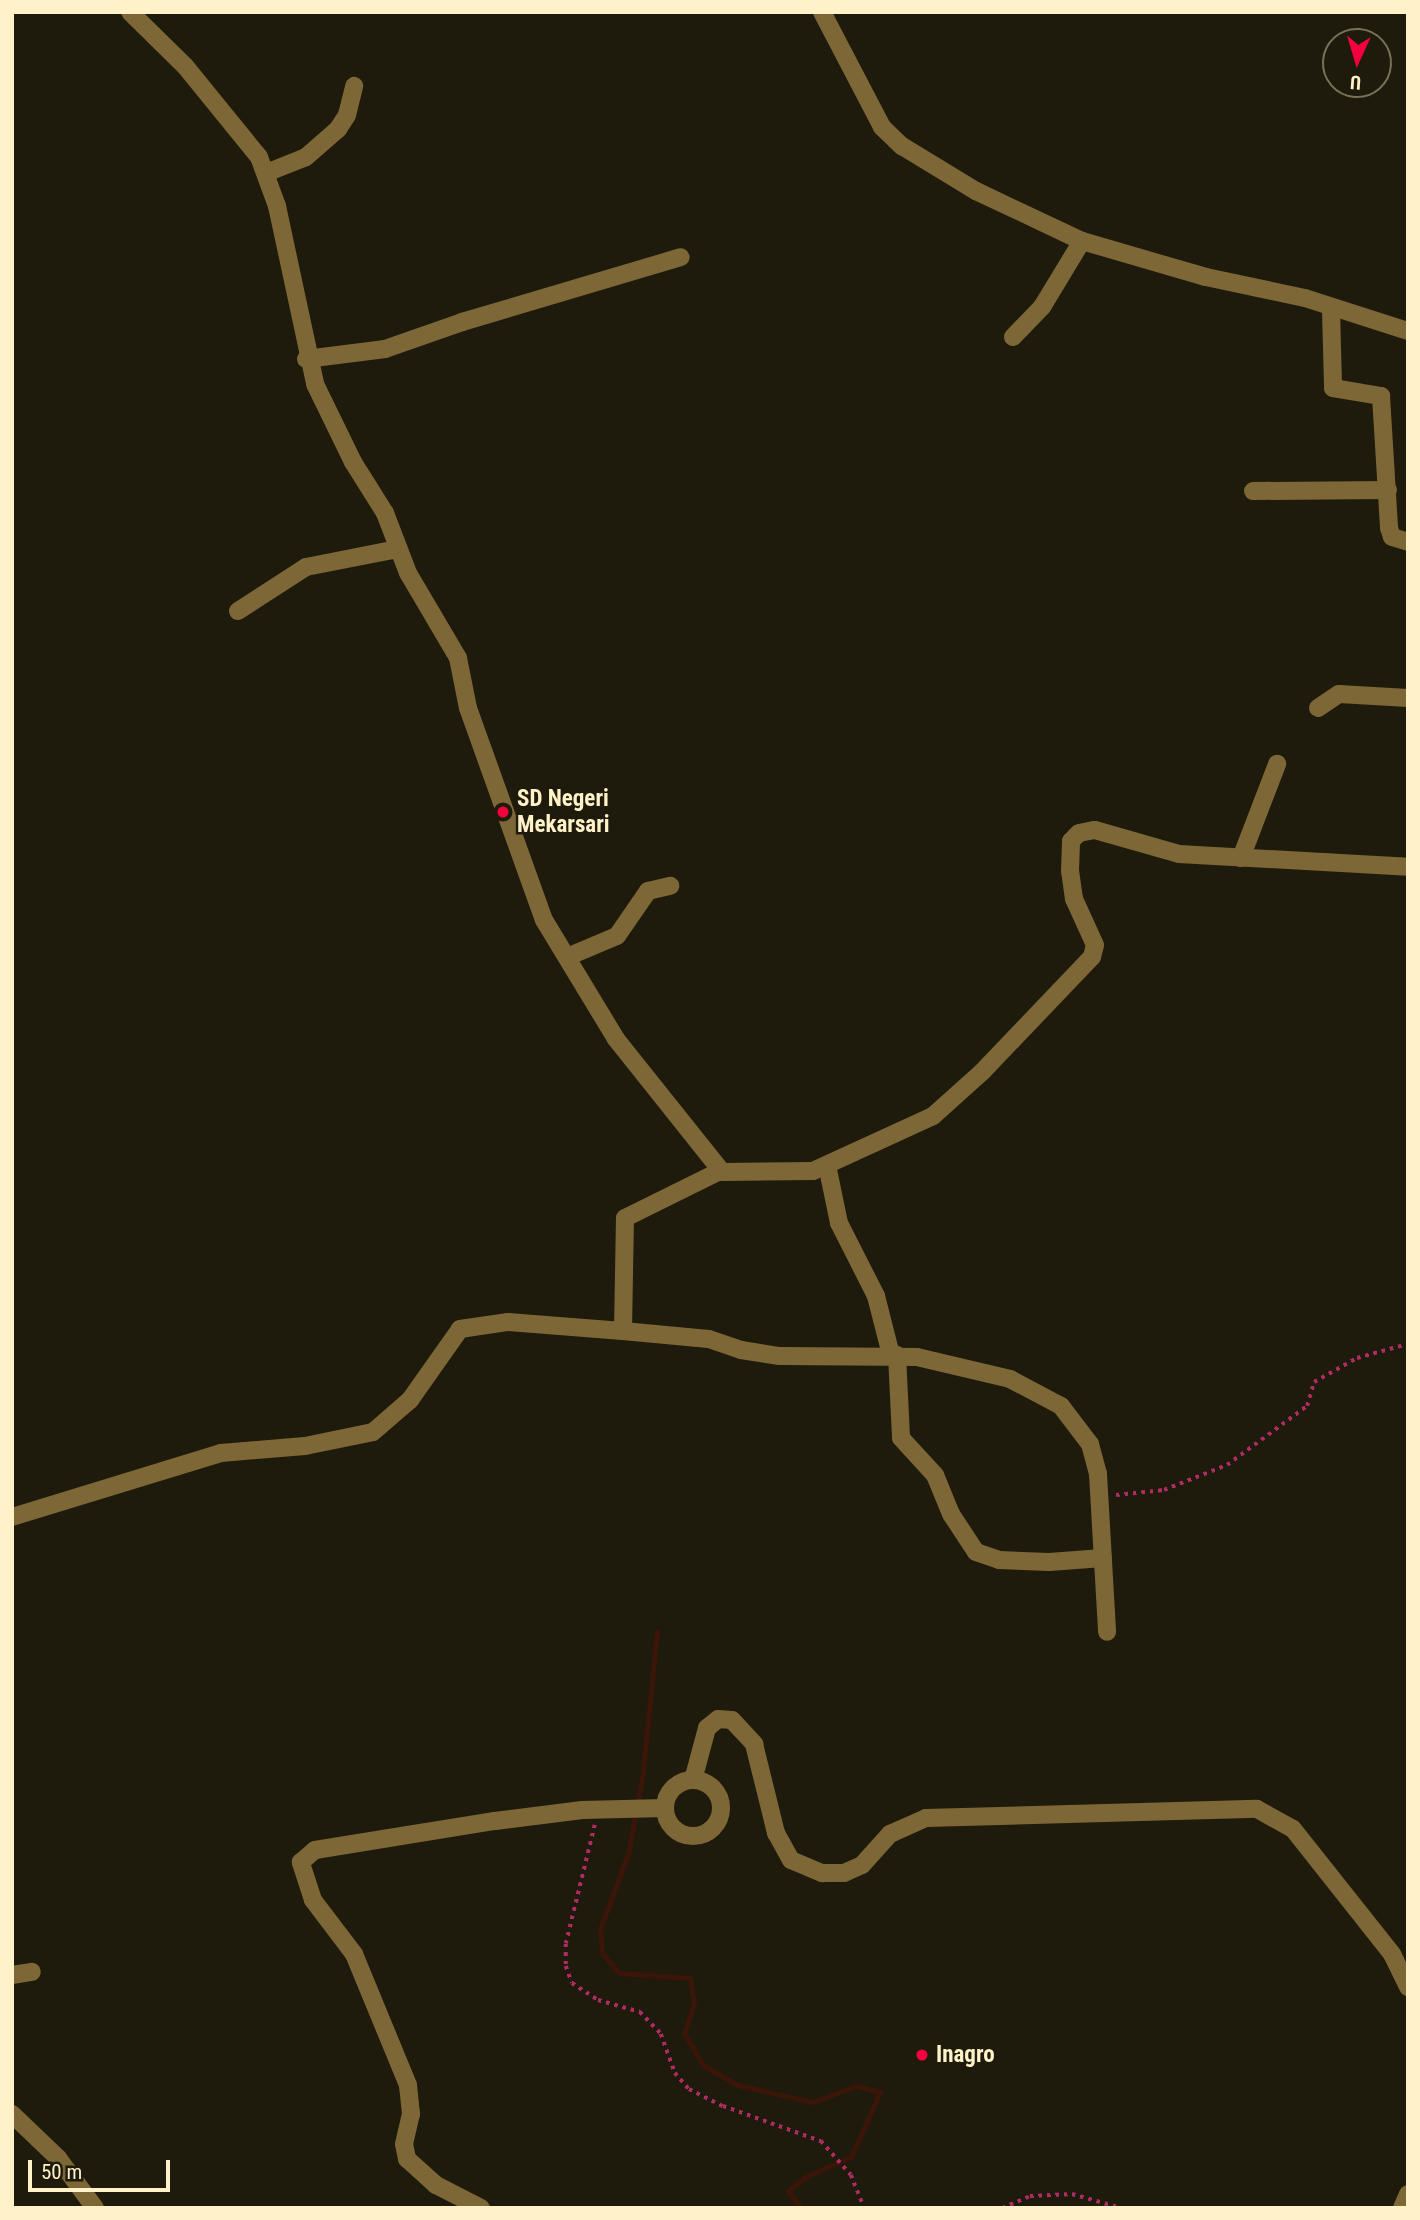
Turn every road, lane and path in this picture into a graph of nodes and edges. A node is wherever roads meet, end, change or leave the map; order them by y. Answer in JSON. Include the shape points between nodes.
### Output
{"nodes":[{"id":1,"x":130,"y":12,"type":"edge"},
{"id":2,"x":822,"y":12,"type":"edge"},
{"id":3,"x":354,"y":86,"type":"dead end"},
{"id":4,"x":266,"y":173,"type":"junction"},
{"id":5,"x":1082,"y":241,"type":"junction"},
{"id":6,"x":681,"y":257,"type":"dead end"},
{"id":7,"x":1331,"y":309,"type":"junction"},
{"id":8,"x":1408,"y":331,"type":"edge"},
{"id":9,"x":1013,"y":337,"type":"dead end"},
{"id":10,"x":306,"y":359,"type":"junction"},
{"id":11,"x":1388,"y":490,"type":"junction"},
{"id":12,"x":1253,"y":491,"type":"dead end"},
{"id":13,"x":1408,"y":542,"type":"edge"},
{"id":14,"x":398,"y":549,"type":"junction"},
{"id":15,"x":238,"y":611,"type":"dead end"},
{"id":16,"x":1408,"y":698,"type":"edge"},
{"id":17,"x":1318,"y":708,"type":"dead end"},
{"id":18,"x":1277,"y":764,"type":"dead end"},
{"id":19,"x":1241,"y":858,"type":"junction"},
{"id":20,"x":1408,"y":867,"type":"edge"},
{"id":21,"x":670,"y":886,"type":"dead end"},
{"id":22,"x":567,"y":957,"type":"junction"},
{"id":23,"x":827,"y":1165,"type":"junction"},
{"id":24,"x":720,"y":1171,"type":"junction"},
{"id":25,"x":623,"y":1331,"type":"junction"},
{"id":26,"x":1408,"y":1344,"type":"edge"},
{"id":27,"x":894,"y":1355,"type":"junction"},
{"id":28,"x":1100,"y":1497,"type":"junction"},
{"id":29,"x":12,"y":1517,"type":"edge"},
{"id":30,"x":1103,"y":1558,"type":"junction"},
{"id":31,"x":1107,"y":1632,"type":"dead end"},
{"id":32,"x":693,"y":1780,"type":"junction"},
{"id":33,"x":659,"y":1808,"type":"junction"},
{"id":34,"x":596,"y":1809,"type":"junction"},
{"id":35,"x":32,"y":1972,"type":"dead end"},
{"id":36,"x":12,"y":1975,"type":"edge"},
{"id":37,"x":1408,"y":1987,"type":"edge"},
{"id":38,"x":12,"y":2114,"type":"edge"},
{"id":39,"x":1408,"y":2194,"type":"edge"},
{"id":40,"x":95,"y":2208,"type":"edge"},
{"id":41,"x":481,"y":2208,"type":"edge"},
{"id":42,"x":864,"y":2208,"type":"edge"},
{"id":43,"x":1002,"y":2208,"type":"edge"},
{"id":44,"x":1121,"y":2208,"type":"edge"},
{"id":45,"x":1402,"y":2208,"type":"edge"}],
"edges":[{"from":1,"to":4,"type":"street","via":[[185,66],[250,144]]},
{"from":2,"to":5,"type":"street","via":[[863,96],[882,127],[902,146],[976,191]]},
{"from":3,"to":4,"type":"street","via":[[338,130],[306,156]]},
{"from":4,"to":10,"type":"street","via":[[280,220]]},
{"from":5,"to":7,"type":"street"},
{"from":5,"to":9,"type":"street","via":[[1042,307]]},
{"from":6,"to":10,"type":"street","via":[[462,321],[385,349]]},
{"from":7,"to":8,"type":"street"},
{"from":7,"to":11,"type":"street","via":[[1333,388],[1381,396]]},
{"from":10,"to":14,"type":"street","via":[[325,409],[385,513]]},
{"from":11,"to":12,"type":"street"},
{"from":11,"to":13,"type":"street","via":[[1392,537]]},
{"from":14,"to":15,"type":"street","via":[[306,566]]},
{"from":14,"to":22,"type":"street","via":[[458,659],[468,708],[534,892]]},
{"from":16,"to":17,"type":"street","via":[[1339,694],[1325,699]]},
{"from":18,"to":19,"type":"street"},
{"from":19,"to":20,"type":"street"},
{"from":19,"to":23,"type":"street","via":[[1179,855],[1095,830],[1079,833],[1071,841],[1070,871],[1074,898],[1095,945],[1092,957],[982,1072],[933,1116]]},
{"from":21,"to":22,"type":"street","via":[[648,891],[617,936]]},
{"from":22,"to":24,"type":"street","via":[[616,1040]]},
{"from":23,"to":24,"type":"street","via":[[792,1174]]},
{"from":23,"to":27,"type":"street","via":[[839,1223],[876,1296]]},
{"from":24,"to":25,"type":"street","via":[[625,1218]]},
{"from":25,"to":27,"type":"street","via":[[709,1339],[780,1356]]},
{"from":25,"to":29,"type":"street","via":[[508,1322],[460,1329],[410,1400],[373,1432],[304,1446],[221,1453]]},
{"from":26,"to":28,"type":"path","via":[[1357,1358],[1314,1382],[1307,1406],[1227,1465],[1164,1490]]},
{"from":27,"to":28,"type":"street","via":[[965,1366],[1010,1379],[1061,1406],[1090,1444]]},
{"from":27,"to":30,"type":"street","via":[[901,1438],[935,1475],[951,1514],[976,1552],[999,1560]]},
{"from":28,"to":30,"type":"street"},
{"from":30,"to":31,"type":"street"},
{"from":32,"to":33,"type":"street","via":[[669,1794]]},
{"from":32,"to":33,"type":"street","via":[[718,1794],[722,1808],[713,1828],[693,1836],[679,1832]]},
{"from":32,"to":37,"type":"street","via":[[706,1728],[718,1718],[732,1720],[754,1744],[776,1833],[791,1860],[822,1873],[844,1873],[862,1865],[890,1834],[926,1818],[1258,1809],[1293,1829],[1392,1954]]},
{"from":33,"to":34,"type":"street"},
{"from":34,"to":41,"type":"street","via":[[315,1850],[301,1862],[313,1900],[354,1954],[404,2074],[412,2097],[404,2144],[407,2159],[436,2185]]},
{"from":34,"to":42,"type":"path","via":[[588,1867],[566,1944],[572,1983],[598,2000],[640,2012],[661,2034],[675,2074],[689,2089],[723,2106],[805,2134],[833,2153],[850,2175]]},
{"from":35,"to":36,"type":"street"},
{"from":38,"to":40,"type":"street","via":[[58,2158]]},
{"from":39,"to":45,"type":"street"},
{"from":43,"to":44,"type":"path","via":[[1030,2196],[1072,2194]]}]}
